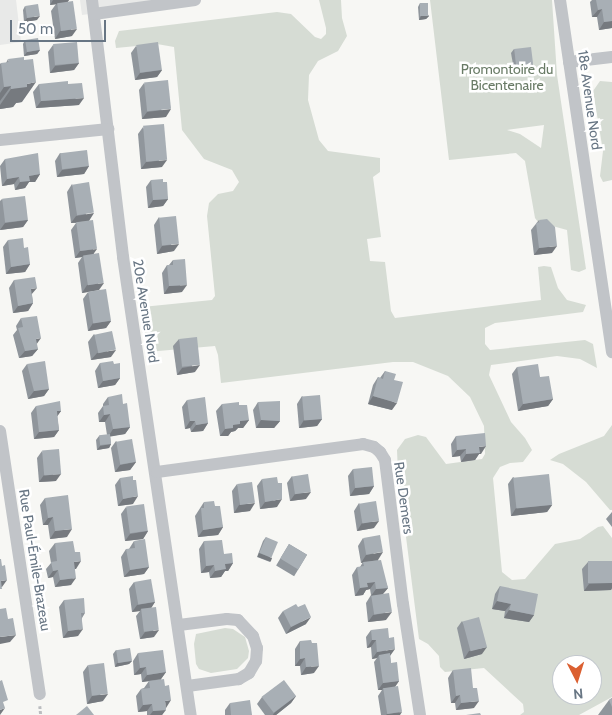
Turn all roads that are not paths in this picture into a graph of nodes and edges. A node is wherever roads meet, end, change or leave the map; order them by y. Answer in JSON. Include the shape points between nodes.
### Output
{"nodes":[{"id":1,"x":92,"y":0,"type":"edge"},
{"id":2,"x":195,"y":0,"type":"edge"},
{"id":3,"x":560,"y":0,"type":"edge"},
{"id":4,"x":94,"y":14,"type":"junction"},
{"id":5,"x":612,"y":57,"type":"edge"},
{"id":6,"x":569,"y":62,"type":"junction"},
{"id":7,"x":108,"y":129,"type":"junction"},
{"id":8,"x":0,"y":140,"type":"edge"},
{"id":9,"x":607,"y":279,"type":"edge"},
{"id":10,"x":612,"y":352,"type":"edge"},
{"id":11,"x":0,"y":433,"type":"edge"},
{"id":12,"x":156,"y":472,"type":"junction"},
{"id":13,"x":179,"y":625,"type":"junction"},
{"id":14,"x":187,"y":686,"type":"junction"},
{"id":15,"x":40,"y":694,"type":"dead end"},
{"id":16,"x":191,"y":715,"type":"edge"},
{"id":17,"x":420,"y":715,"type":"edge"}],
"edges":[{"from":1,"to":4,"type":"street","name":"20e Avenue Nord"},
{"from":2,"to":4,"type":"street"},
{"from":3,"to":6,"type":"street","name":"18e Avenue Nord"},
{"from":4,"to":7,"type":"street","name":"20e Avenue Nord"},
{"from":5,"to":6,"type":"street"},
{"from":6,"to":9,"type":"street","name":"18e Avenue Nord"},
{"from":7,"to":8,"type":"street"},
{"from":7,"to":12,"type":"street","name":"20e Avenue Nord","via":[[123,257]]},
{"from":9,"to":10,"type":"street","name":"18e Avenue Nord"},
{"from":11,"to":15,"type":"street","name":"Rue Paul-Émile-Brazeau"},
{"from":12,"to":13,"type":"street","name":"20e Avenue Nord"},
{"from":12,"to":17,"type":"street","name":"Rue Demers","via":[[363,444],[380,452],[385,460]]},
{"from":13,"to":14,"type":"street","name":"20e Avenue Nord"},
{"from":13,"to":14,"type":"street","via":[[238,620],[253,636],[257,648],[256,661],[249,673],[239,679]]},
{"from":14,"to":16,"type":"street","name":"20e Avenue Nord"}]}
